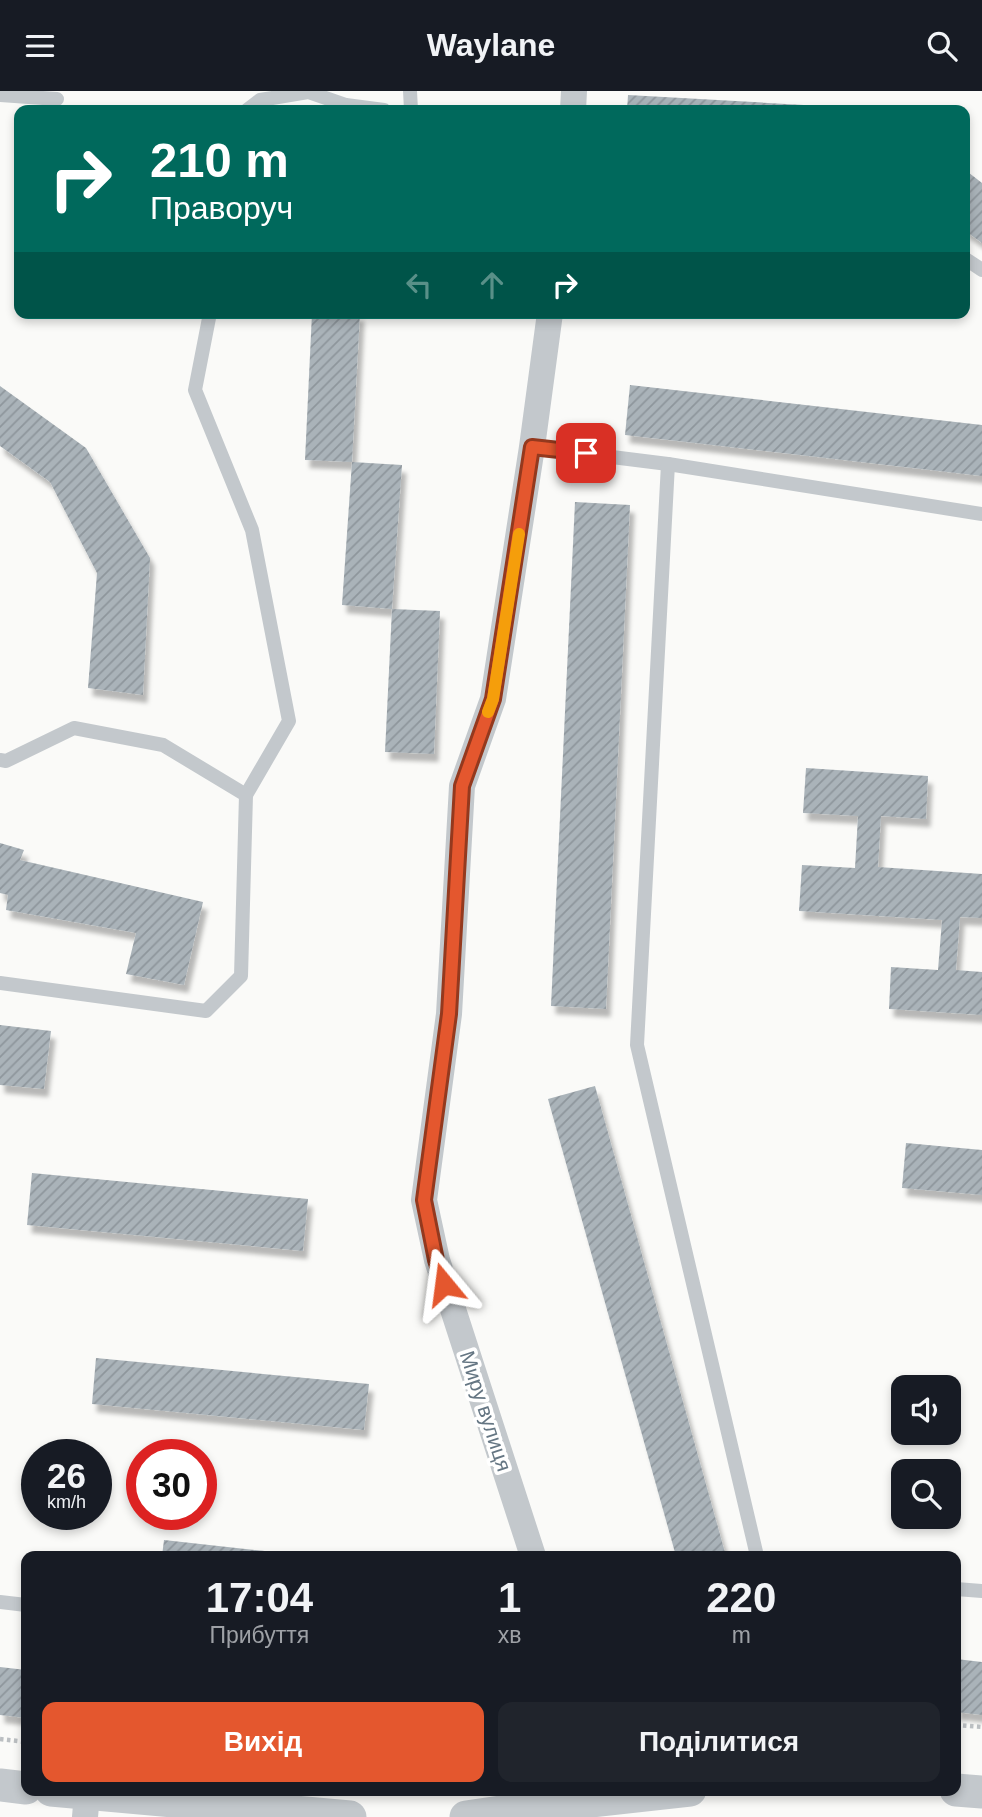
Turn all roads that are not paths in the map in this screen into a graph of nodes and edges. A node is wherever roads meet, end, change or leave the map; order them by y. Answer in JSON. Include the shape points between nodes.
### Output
{"nodes":[{"id":1,"x":0,"y":95,"type":"edge"},
{"id":2,"x":57,"y":99,"type":"dead end"},
{"id":3,"x":254,"y":105,"type":"edge"},
{"id":4,"x":346,"y":105,"type":"edge"},
{"id":5,"x":209,"y":319,"type":"edge"},
{"id":6,"x":549,"y":319,"type":"edge"},
{"id":7,"x":532,"y":447,"type":"junction"},
{"id":8,"x":668,"y":464,"type":"junction"},
{"id":9,"x":982,"y":514,"type":"edge"},
{"id":10,"x":0,"y":760,"type":"edge"},
{"id":11,"x":246,"y":795,"type":"junction"},
{"id":12,"x":0,"y":983,"type":"edge"},
{"id":13,"x":531,"y":1551,"type":"edge"},
{"id":14,"x":756,"y":1551,"type":"edge"},
{"id":15,"x":961,"y":1589,"type":"edge"},
{"id":16,"x":982,"y":1591,"type":"edge"},
{"id":17,"x":0,"y":1602,"type":"edge"},
{"id":18,"x":21,"y":1604,"type":"edge"},
{"id":19,"x":0,"y":1785,"type":"edge"},
{"id":20,"x":21,"y":1787,"type":"edge"},
{"id":21,"x":961,"y":1790,"type":"edge"},
{"id":22,"x":982,"y":1792,"type":"edge"},
{"id":23,"x":65,"y":1796,"type":"edge"},
{"id":24,"x":636,"y":1796,"type":"edge"},
{"id":25,"x":86,"y":1805,"type":"edge"},
{"id":26,"x":350,"y":1817,"type":"edge"},
{"id":27,"x":466,"y":1817,"type":"edge"}],
"edges":[{"from":1,"to":2,"type":"lane"},
{"from":3,"to":4,"type":"lane","via":[[307,92]]},
{"from":5,"to":11,"type":"lane","via":[[195,390],[253,530],[289,721]]},
{"from":6,"to":7,"type":"street","name":"Миру вулиця"},
{"from":7,"to":8,"type":"lane"},
{"from":7,"to":13,"type":"street","name":"Миру вулиця","via":[[493,699],[462,786],[449,1014],[424,1200],[436,1260]]},
{"from":8,"to":9,"type":"lane"},
{"from":8,"to":14,"type":"lane","via":[[637,1045]]},
{"from":10,"to":11,"type":"lane","via":[[74,727],[163,745]]},
{"from":11,"to":12,"type":"lane","via":[[241,976],[206,1011]]},
{"from":15,"to":16,"type":"lane"},
{"from":17,"to":18,"type":"lane"},
{"from":19,"to":20,"type":"street"},
{"from":21,"to":22,"type":"street"},
{"from":23,"to":25,"type":"street"},
{"from":24,"to":27,"type":"street"},
{"from":25,"to":26,"type":"street"}]}
